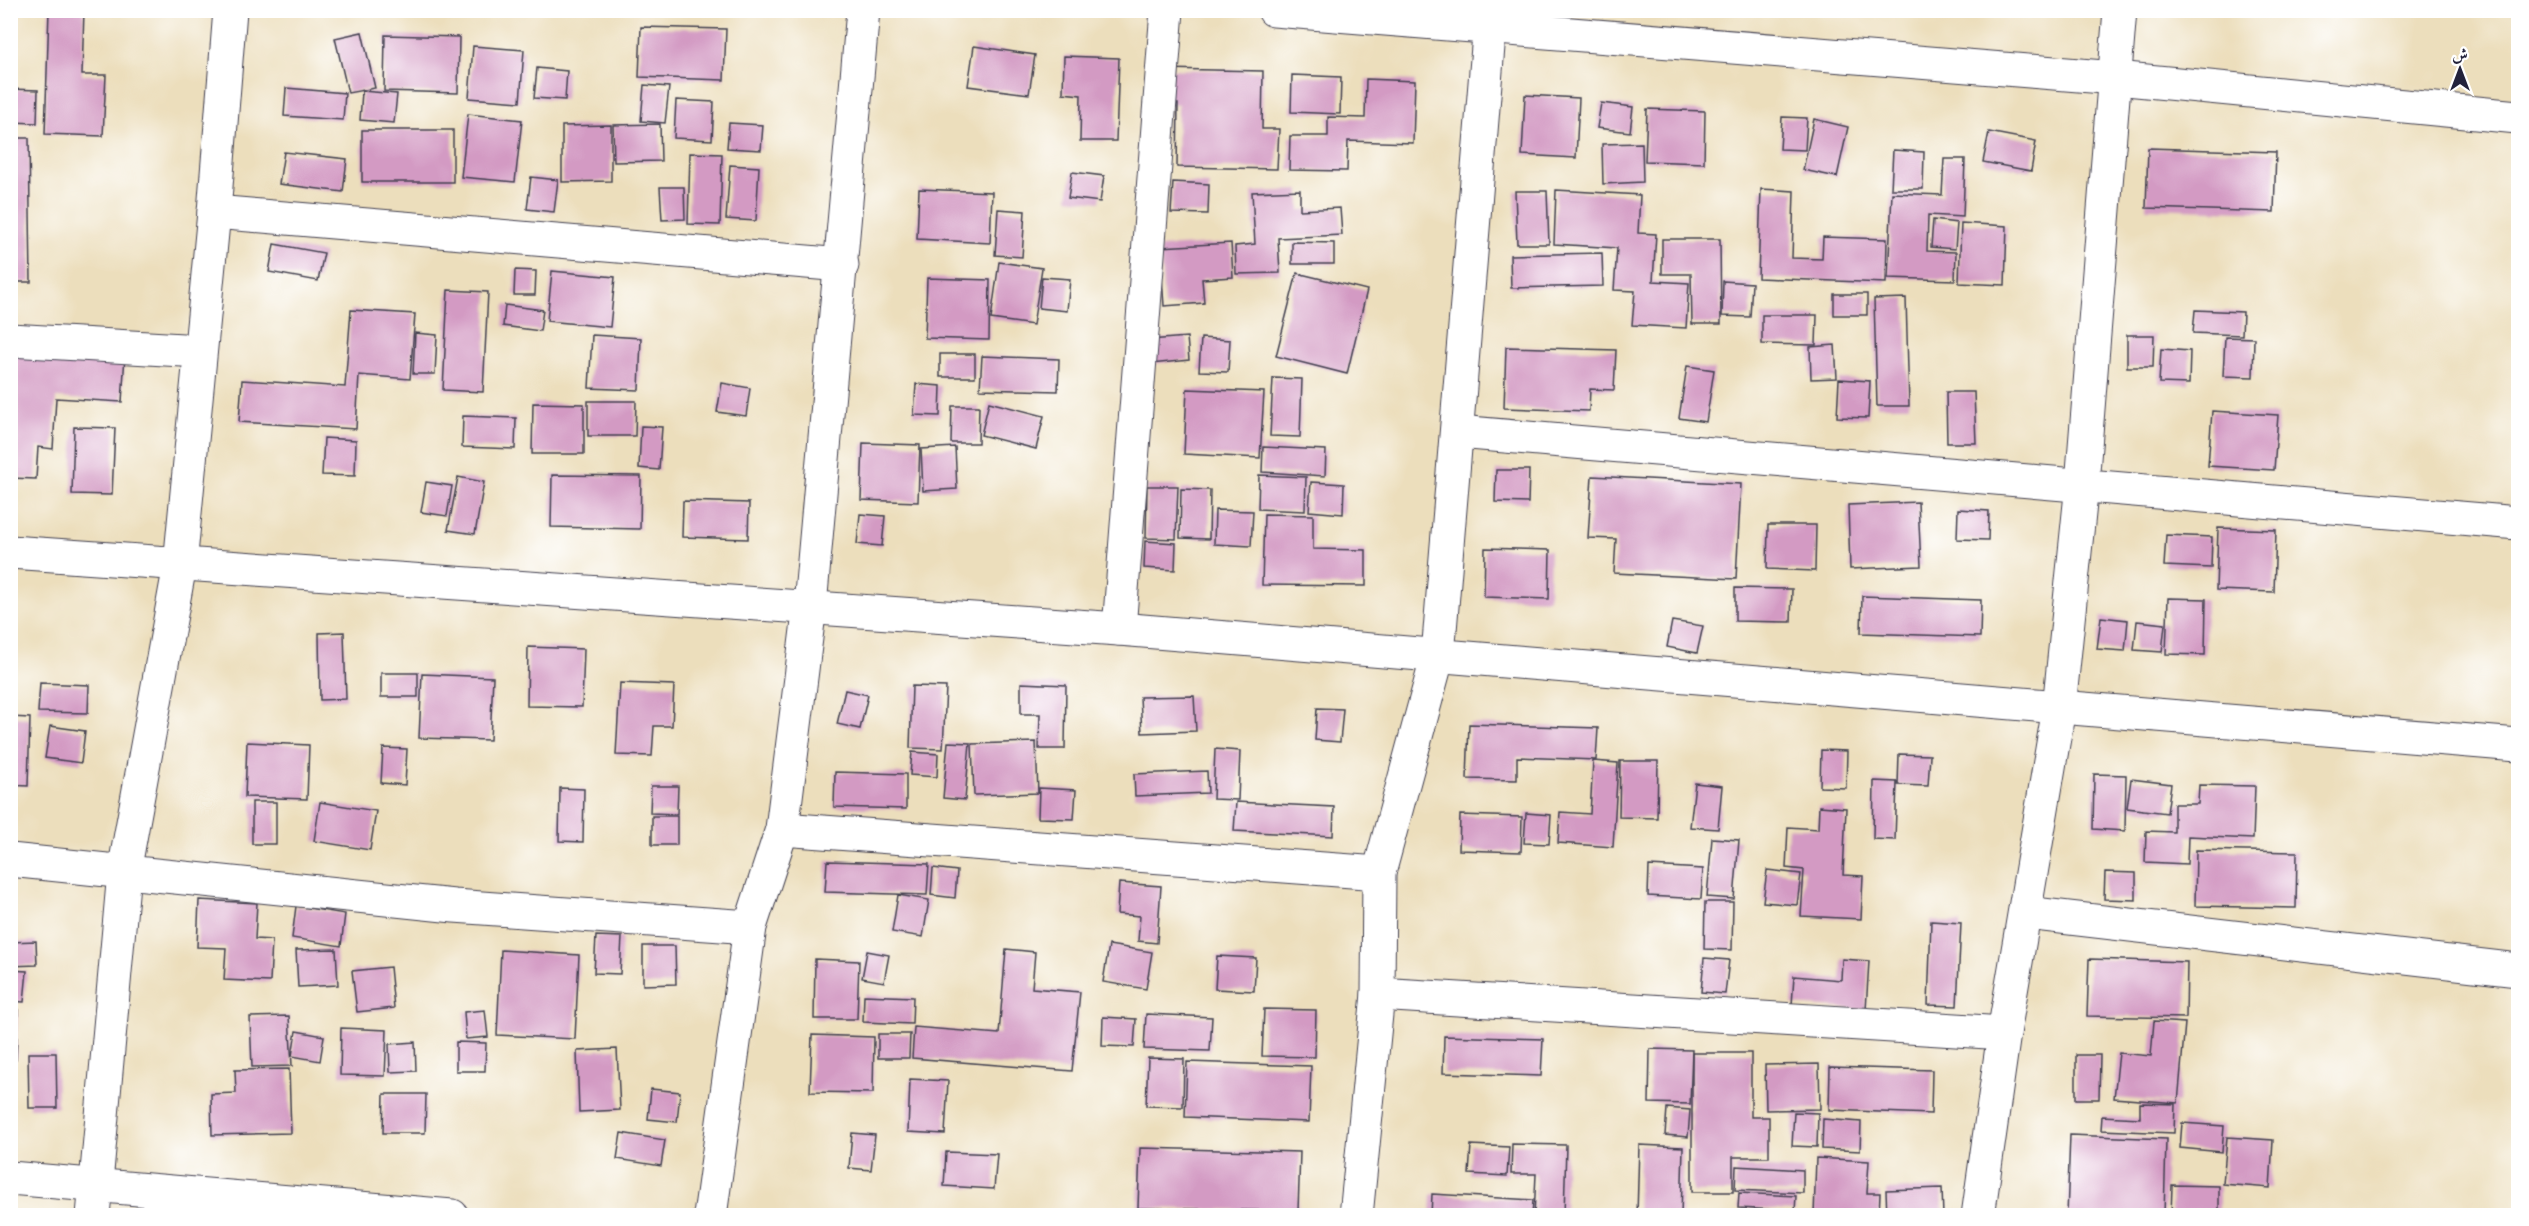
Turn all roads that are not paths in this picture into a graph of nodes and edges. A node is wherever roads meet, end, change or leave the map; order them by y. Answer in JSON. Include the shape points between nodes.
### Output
{"nodes":[{"id":1,"x":230,"y":10,"type":"edge"},
{"id":2,"x":863,"y":10,"type":"edge"},
{"id":3,"x":1167,"y":10,"type":"edge"},
{"id":4,"x":1275,"y":10,"type":"edge"},
{"id":5,"x":2120,"y":10,"type":"edge"},
{"id":6,"x":1490,"y":19,"type":"edge"},
{"id":7,"x":2116,"y":78,"type":"junction"},
{"id":8,"x":2518,"y":117,"type":"edge"},
{"id":9,"x":214,"y":212,"type":"junction"},
{"id":10,"x":842,"y":265,"type":"junction"},
{"id":11,"x":10,"y":340,"type":"edge"},
{"id":12,"x":200,"y":351,"type":"junction"},
{"id":13,"x":1458,"y":432,"type":"junction"},
{"id":14,"x":2082,"y":484,"type":"junction"},
{"id":15,"x":2518,"y":523,"type":"edge"},
{"id":16,"x":10,"y":552,"type":"edge"},
{"id":17,"x":180,"y":565,"type":"junction"},
{"id":18,"x":810,"y":606,"type":"junction"},
{"id":19,"x":1119,"y":629,"type":"junction"},
{"id":20,"x":1438,"y":656,"type":"junction"},
{"id":21,"x":2059,"y":708,"type":"junction"},
{"id":22,"x":2518,"y":745,"type":"edge"},
{"id":23,"x":782,"y":829,"type":"junction"},
{"id":24,"x":10,"y":860,"type":"edge"},
{"id":25,"x":124,"y":872,"type":"junction"},
{"id":26,"x":1379,"y":873,"type":"junction"},
{"id":27,"x":2025,"y":913,"type":"junction"},
{"id":28,"x":750,"y":927,"type":"junction"},
{"id":29,"x":2518,"y":970,"type":"edge"},
{"id":30,"x":1378,"y":994,"type":"junction"},
{"id":31,"x":2004,"y":1033,"type":"junction"},
{"id":32,"x":10,"y":1178,"type":"edge"},
{"id":33,"x":94,"y":1201,"type":"edge"},
{"id":34,"x":452,"y":1215,"type":"edge"},
{"id":35,"x":710,"y":1215,"type":"edge"},
{"id":36,"x":1356,"y":1215,"type":"edge"},
{"id":37,"x":1978,"y":1215,"type":"edge"}],
"edges":[{"from":1,"to":9,"type":"street"},
{"from":2,"to":10,"type":"street"},
{"from":3,"to":19,"type":"street"},
{"from":4,"to":6,"type":"street"},
{"from":5,"to":7,"type":"street"},
{"from":6,"to":7,"type":"street"},
{"from":6,"to":13,"type":"street"},
{"from":7,"to":8,"type":"street"},
{"from":7,"to":14,"type":"street"},
{"from":9,"to":10,"type":"street"},
{"from":9,"to":12,"type":"street"},
{"from":10,"to":18,"type":"street"},
{"from":11,"to":12,"type":"street"},
{"from":12,"to":17,"type":"street"},
{"from":13,"to":14,"type":"street"},
{"from":13,"to":20,"type":"street"},
{"from":14,"to":15,"type":"street"},
{"from":14,"to":21,"type":"street"},
{"from":16,"to":17,"type":"street"},
{"from":17,"to":18,"type":"street"},
{"from":17,"to":25,"type":"street"},
{"from":18,"to":19,"type":"street"},
{"from":18,"to":23,"type":"street"},
{"from":19,"to":20,"type":"street"},
{"from":20,"to":21,"type":"street"},
{"from":20,"to":26,"type":"street"},
{"from":21,"to":22,"type":"street"},
{"from":21,"to":27,"type":"street"},
{"from":23,"to":26,"type":"street"},
{"from":23,"to":28,"type":"street"},
{"from":24,"to":25,"type":"street"},
{"from":25,"to":28,"type":"street","via":[[454,906]]},
{"from":25,"to":33,"type":"street"},
{"from":26,"to":30,"type":"street"},
{"from":27,"to":29,"type":"street"},
{"from":27,"to":31,"type":"street"},
{"from":28,"to":35,"type":"street"},
{"from":30,"to":31,"type":"street"},
{"from":30,"to":36,"type":"street"},
{"from":31,"to":37,"type":"street"},
{"from":32,"to":33,"type":"street"},
{"from":33,"to":34,"type":"street"}]}
